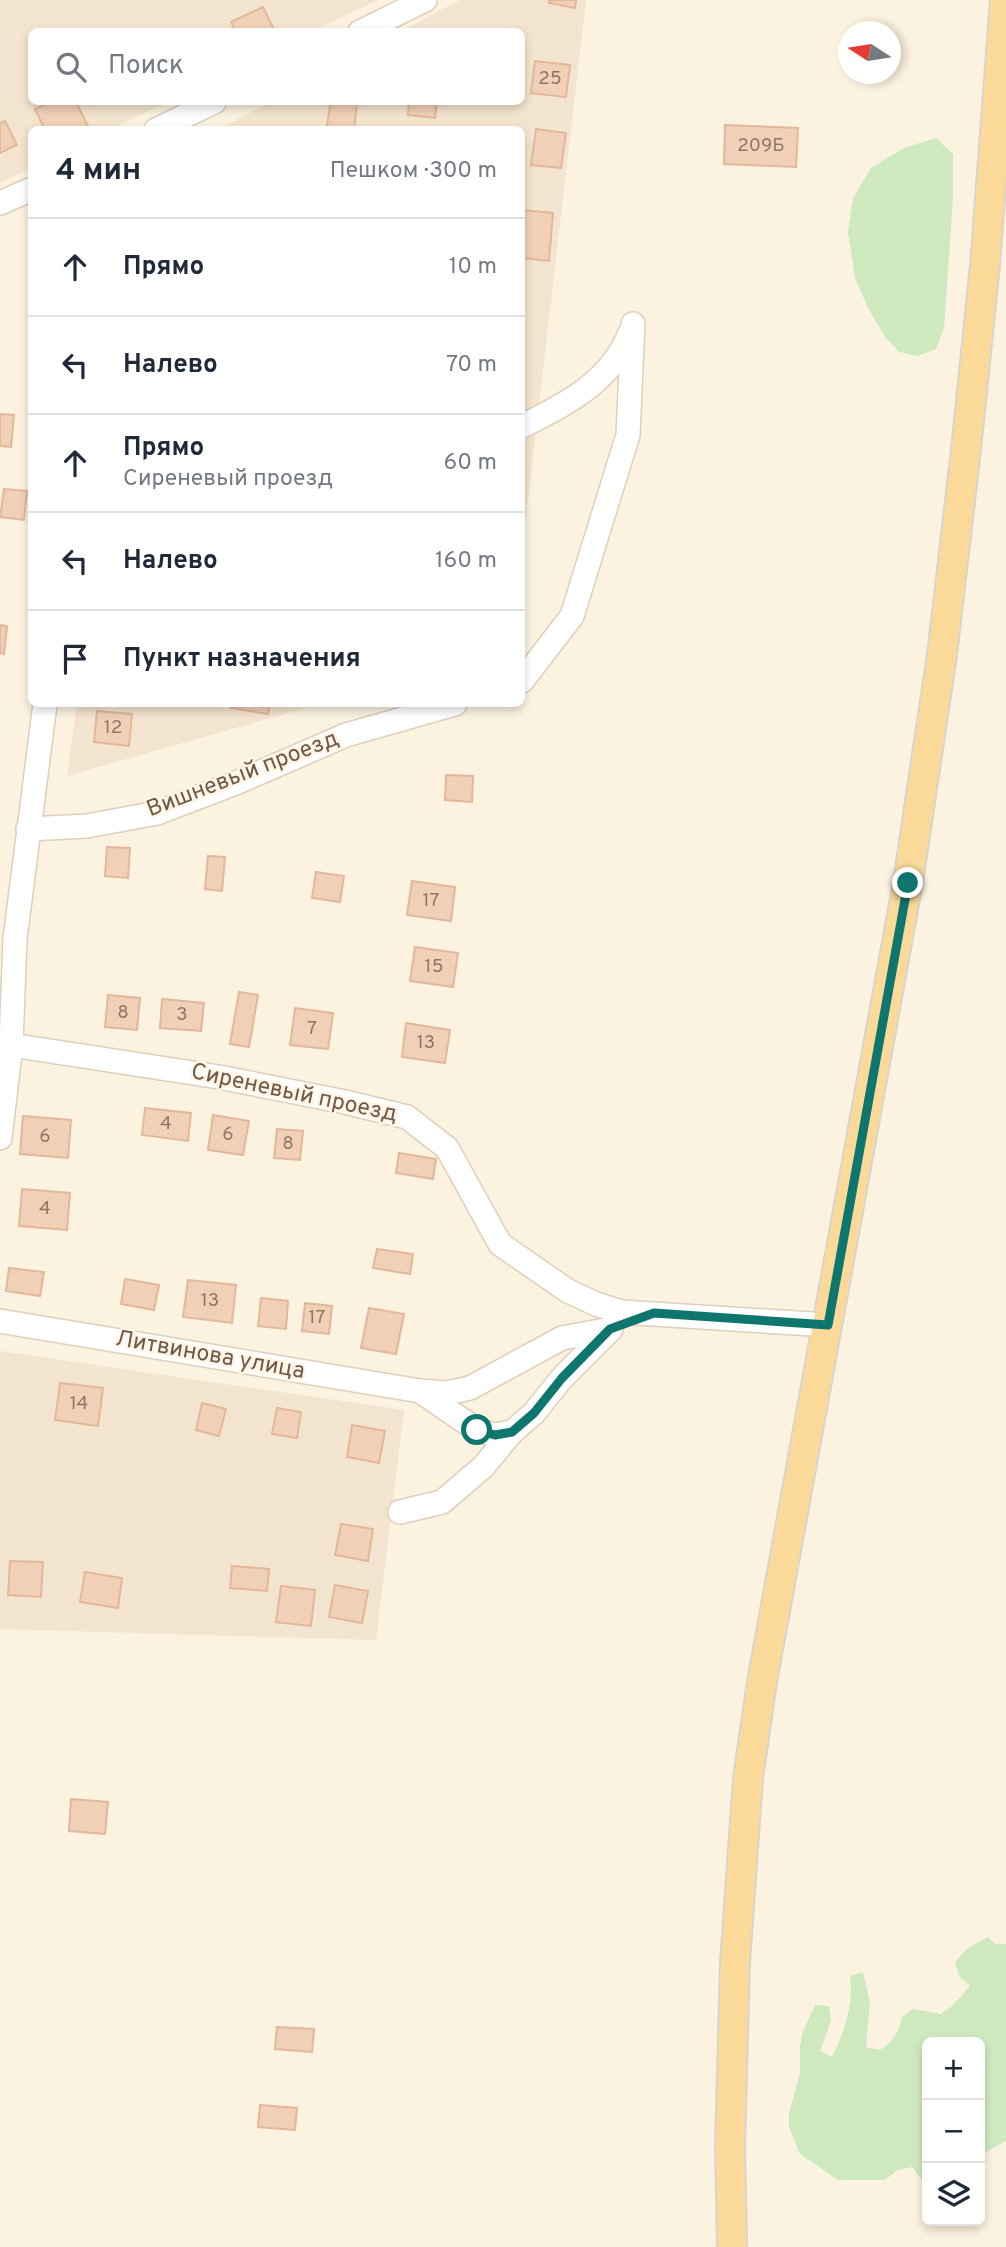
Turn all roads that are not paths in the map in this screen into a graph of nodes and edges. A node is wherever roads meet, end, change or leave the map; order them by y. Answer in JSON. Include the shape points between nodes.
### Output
{"nodes":[{"id":1,"x":425,"y":0,"type":"edge"},
{"id":2,"x":1005,"y":0,"type":"edge"},
{"id":3,"x":368,"y":28,"type":"edge"},
{"id":4,"x":208,"y":105,"type":"edge"},
{"id":5,"x":164,"y":126,"type":"edge"},
{"id":6,"x":28,"y":191,"type":"edge"},
{"id":7,"x":0,"y":204,"type":"edge"},
{"id":8,"x":525,"y":425,"type":"edge"},
{"id":9,"x":525,"y":677,"type":"edge"},
{"id":10,"x":45,"y":707,"type":"edge"},
{"id":11,"x":444,"y":707,"type":"edge"},
{"id":12,"x":28,"y":830,"type":"junction"},
{"id":13,"x":11,"y":880,"type":"edge"},
{"id":14,"x":10,"y":1045,"type":"junction"},
{"id":15,"x":0,"y":1138,"type":"edge"},
{"id":16,"x":654,"y":1313,"type":"junction"},
{"id":17,"x":0,"y":1321,"type":"edge"},
{"id":18,"x":828,"y":1325,"type":"junction"},
{"id":19,"x":610,"y":1329,"type":"junction"},
{"id":20,"x":420,"y":1391,"type":"junction"},
{"id":21,"x":512,"y":1432,"type":"junction"},
{"id":22,"x":400,"y":1512,"type":"dead end"},
{"id":23,"x":732,"y":2247,"type":"edge"}],
"edges":[{"from":1,"to":3,"type":"street"},
{"from":2,"to":18,"type":"main road","via":[[985,265],[942,655],[908,883]]},
{"from":4,"to":5,"type":"street"},
{"from":6,"to":7,"type":"street"},
{"from":8,"to":9,"type":"street","via":[[598,381],[622,352],[633,324],[628,435],[572,616]]},
{"from":10,"to":12,"type":"street"},
{"from":11,"to":12,"type":"street","name":"Вишневый проезд","via":[[346,735],[157,813],[87,826]]},
{"from":12,"to":13,"type":"street"},
{"from":13,"to":14,"type":"street","via":[[15,939]]},
{"from":14,"to":15,"type":"street"},
{"from":14,"to":16,"type":"street","name":"Сиреневый проезд","via":[[219,1077],[407,1117],[447,1148],[500,1244],[568,1291],[596,1304],[621,1312]]},
{"from":16,"to":18,"type":"street","name":"Сиреневый проезд"},
{"from":16,"to":19,"type":"street","name":"Литвинова улица"},
{"from":17,"to":20,"type":"street","name":"Литвинова улица"},
{"from":18,"to":23,"type":"main road","via":[[748,1778],[735,1963]]},
{"from":19,"to":20,"type":"street","name":"Литвинова улица","via":[[562,1338],[470,1388],[447,1393]]},
{"from":19,"to":21,"type":"street"},
{"from":20,"to":21,"type":"street","via":[[477,1430],[495,1435]]},
{"from":21,"to":22,"type":"street","via":[[483,1467],[442,1502]]}]}
